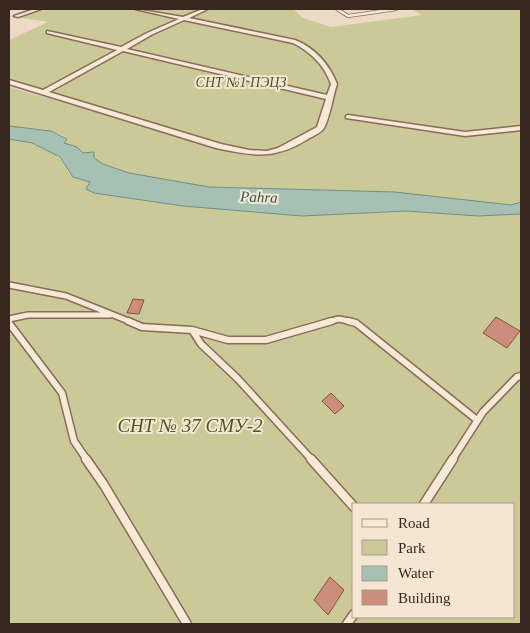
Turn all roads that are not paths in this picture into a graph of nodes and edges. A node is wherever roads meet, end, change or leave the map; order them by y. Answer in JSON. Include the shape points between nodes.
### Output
{"nodes":[{"id":1,"x":39,"y":9,"type":"edge"},
{"id":2,"x":137,"y":9,"type":"edge"},
{"id":3,"x":206,"y":9,"type":"edge"},
{"id":4,"x":337,"y":9,"type":"edge"},
{"id":5,"x":396,"y":9,"type":"edge"},
{"id":6,"x":16,"y":16,"type":"dead end"},
{"id":7,"x":184,"y":19,"type":"junction"},
{"id":8,"x":49,"y":32,"type":"dead end"},
{"id":9,"x":124,"y":49,"type":"junction"},
{"id":10,"x":9,"y":82,"type":"edge"},
{"id":11,"x":43,"y":93,"type":"junction"},
{"id":12,"x":330,"y":98,"type":"junction"},
{"id":13,"x":348,"y":118,"type":"dead end"},
{"id":14,"x":521,"y":128,"type":"edge"},
{"id":15,"x":9,"y":284,"type":"edge"},
{"id":16,"x":112,"y":315,"type":"junction"},
{"id":17,"x":9,"y":320,"type":"edge"},
{"id":18,"x":9,"y":323,"type":"edge"},
{"id":19,"x":192,"y":330,"type":"junction"},
{"id":20,"x":521,"y":376,"type":"edge"},
{"id":21,"x":477,"y":420,"type":"junction"},
{"id":22,"x":425,"y":503,"type":"edge"},
{"id":23,"x":352,"y":505,"type":"edge"},
{"id":24,"x":187,"y":624,"type":"edge"}],
"edges":[{"from":1,"to":6,"type":"street"},
{"from":2,"to":7,"type":"street"},
{"from":3,"to":7,"type":"street"},
{"from":4,"to":5,"type":"lane","via":[[348,16]]},
{"from":7,"to":9,"type":"street"},
{"from":7,"to":12,"type":"street","via":[[306,47],[329,72],[334,84]]},
{"from":8,"to":9,"type":"street"},
{"from":9,"to":11,"type":"street"},
{"from":9,"to":12,"type":"street"},
{"from":10,"to":11,"type":"street"},
{"from":11,"to":12,"type":"street","via":[[220,146],[267,153],[295,143],[320,128]]},
{"from":13,"to":14,"type":"street","via":[[465,134]]},
{"from":15,"to":16,"type":"lane","via":[[66,296]]},
{"from":16,"to":17,"type":"lane","via":[[28,315]]},
{"from":16,"to":19,"type":"lane","via":[[142,326]]},
{"from":18,"to":24,"type":"lane","via":[[62,393],[74,441]]},
{"from":19,"to":21,"type":"lane","via":[[245,342],[266,340],[338,319],[356,323]]},
{"from":19,"to":23,"type":"lane","via":[[200,344],[237,378]]},
{"from":20,"to":21,"type":"lane"},
{"from":21,"to":22,"type":"lane"}]}
